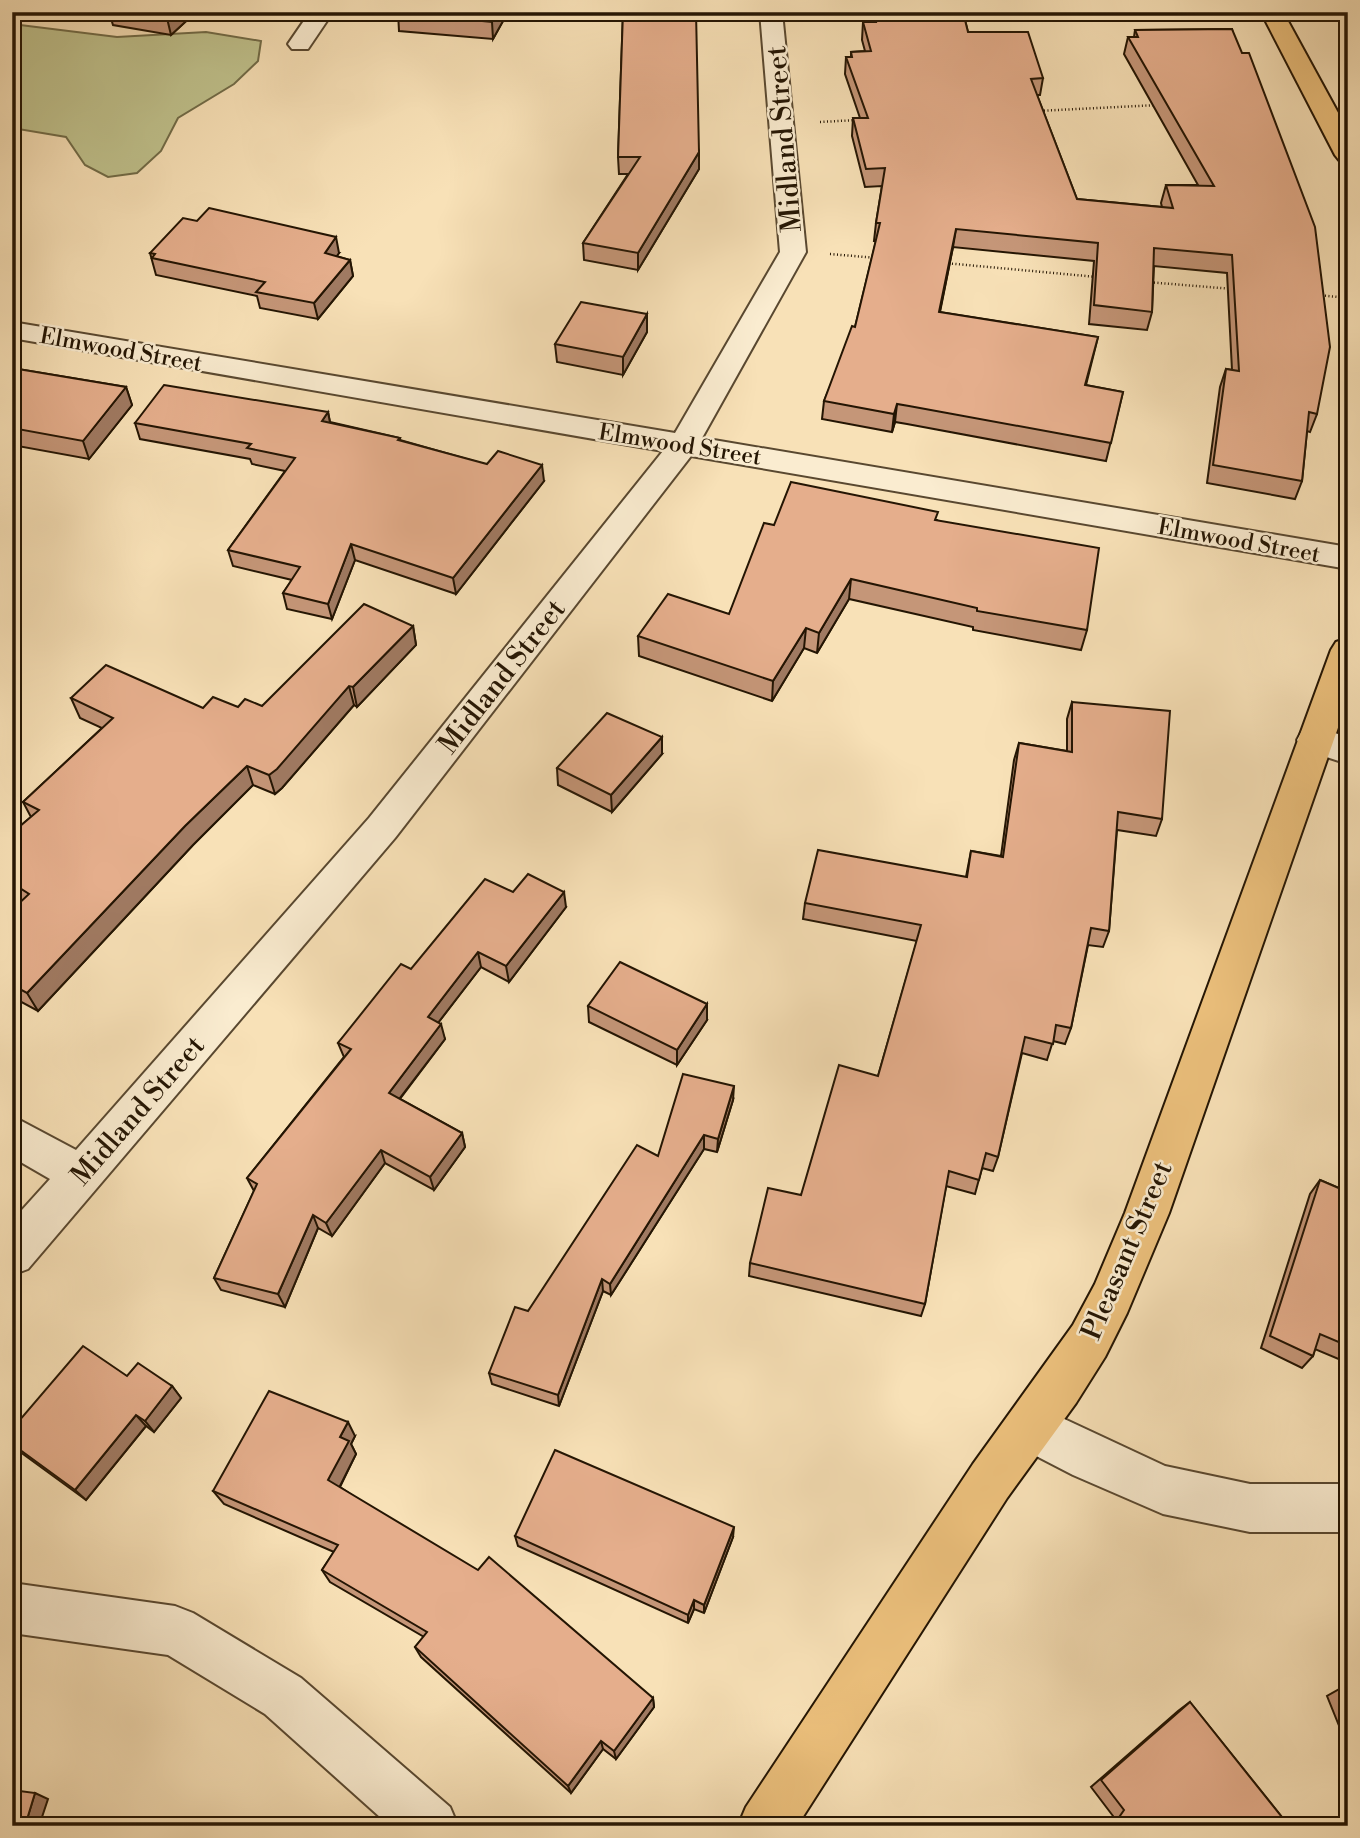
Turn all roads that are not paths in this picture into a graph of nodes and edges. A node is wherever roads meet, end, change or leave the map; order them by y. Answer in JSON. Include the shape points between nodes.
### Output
{"nodes":[{"id":1,"x":322,"y":12,"type":"edge"},
{"id":2,"x":771,"y":12,"type":"edge"},
{"id":3,"x":1272,"y":12,"type":"edge"},
{"id":4,"x":300,"y":44,"type":"dead end"},
{"id":5,"x":1348,"y":155,"type":"edge"},
{"id":6,"x":12,"y":330,"type":"edge"},
{"id":7,"x":684,"y":444,"type":"junction"},
{"id":8,"x":1348,"y":558,"type":"edge"},
{"id":9,"x":1348,"y":650,"type":"edge"},
{"id":10,"x":1331,"y":745,"type":"edge"},
{"id":11,"x":12,"y":1135,"type":"edge"},
{"id":12,"x":81,"y":1175,"type":"junction"},
{"id":13,"x":12,"y":1254,"type":"edge"},
{"id":14,"x":1030,"y":1427,"type":"junction"},
{"id":15,"x":1348,"y":1508,"type":"edge"},
{"id":16,"x":12,"y":1608,"type":"edge"},
{"id":17,"x":430,"y":1826,"type":"edge"},
{"id":18,"x":765,"y":1826,"type":"edge"}],
"edges":[{"from":1,"to":4,"type":"street"},
{"from":2,"to":7,"type":"street","name":"Midland Street","via":[[793,252]]},
{"from":3,"to":5,"type":"main road"},
{"from":6,"to":7,"type":"street","name":"Elmwood Street"},
{"from":7,"to":8,"type":"street","name":"Elmwood Street"},
{"from":7,"to":12,"type":"street","name":"Midland Street","via":[[382,828]]},
{"from":9,"to":10,"type":"main road","name":"Pleasant Street"},
{"from":10,"to":14,"type":"main road","name":"Pleasant Street","via":[[1111,1298],[1089,1341]]},
{"from":11,"to":12,"type":"street"},
{"from":12,"to":13,"type":"street","name":"Midland Street"},
{"from":14,"to":15,"type":"street","via":[[1163,1490],[1250,1508]]},
{"from":14,"to":18,"type":"main road","name":"Pleasant Street","via":[[989,1481]]},
{"from":16,"to":17,"type":"street","via":[[175,1631],[283,1696]]}]}
